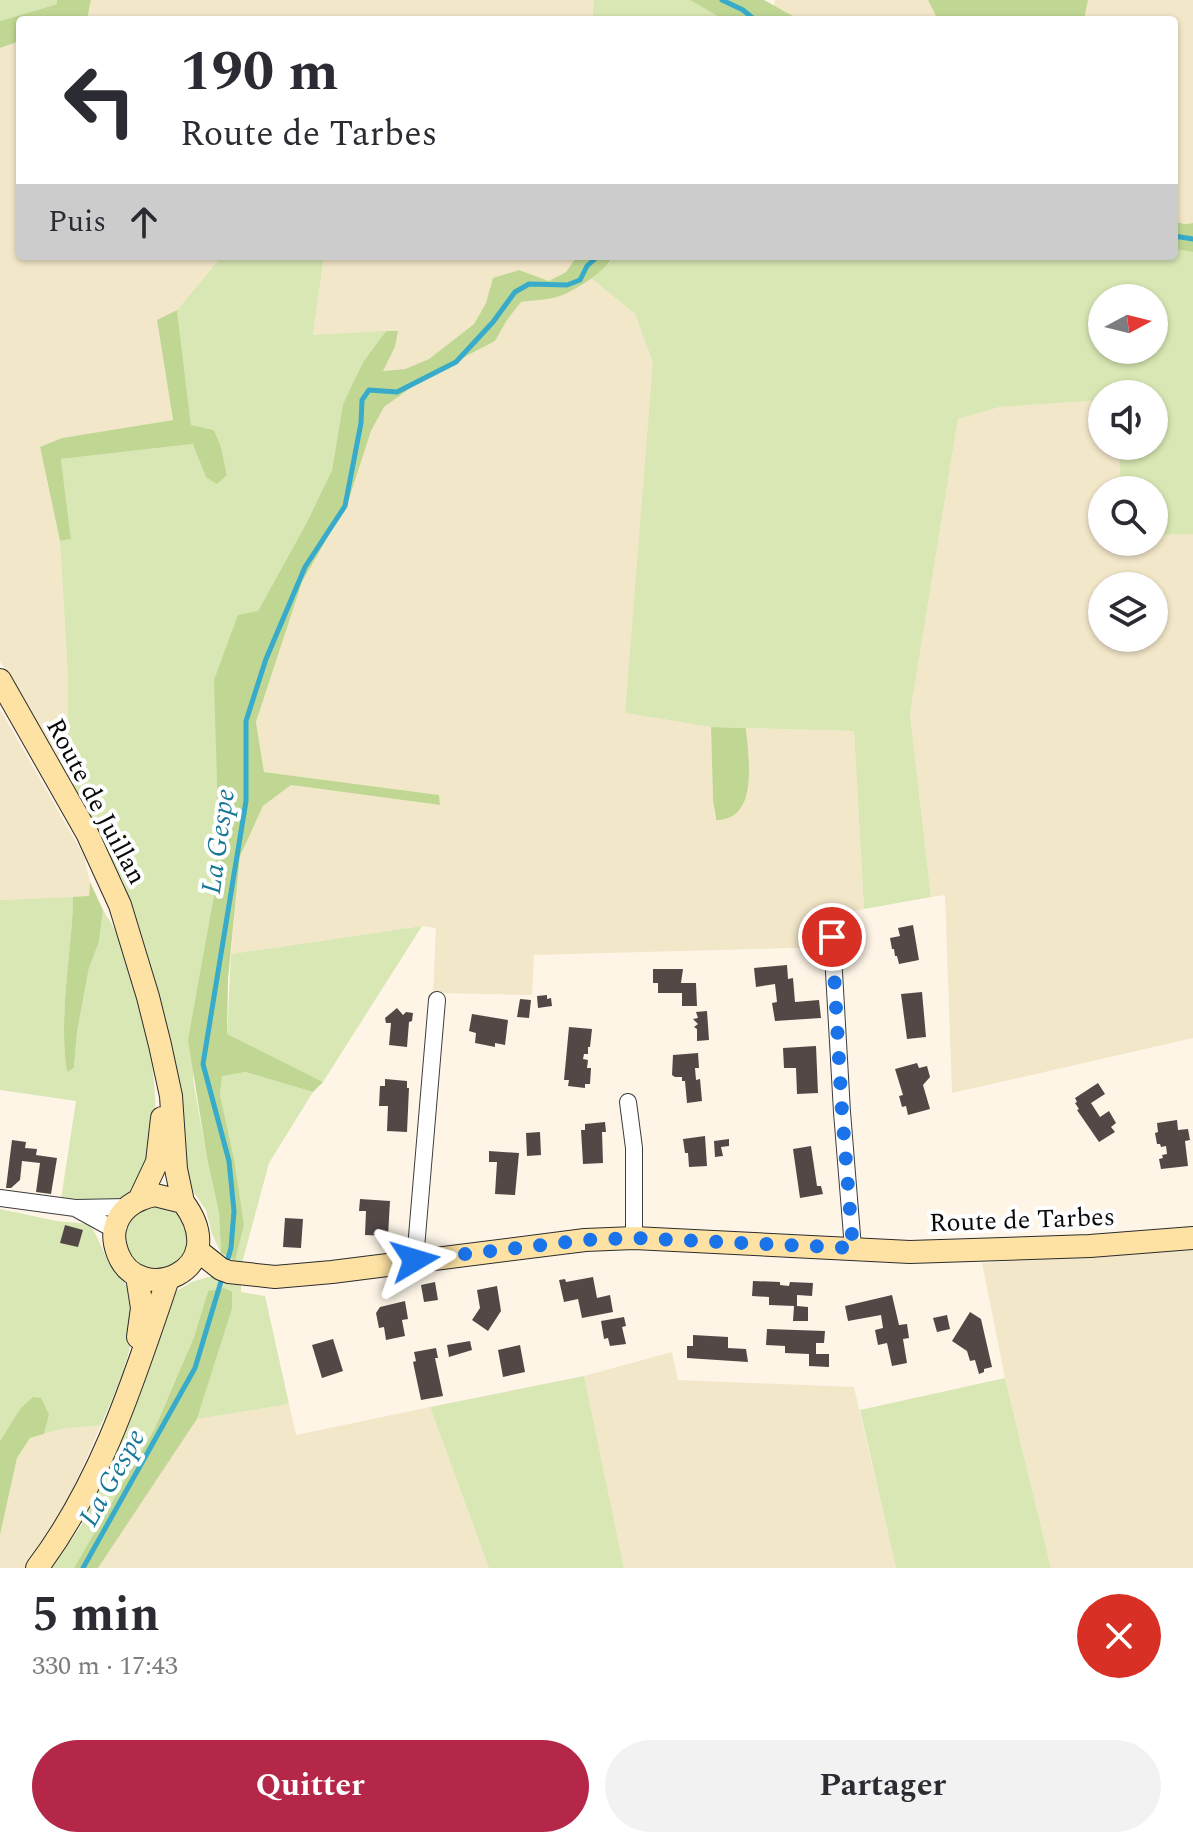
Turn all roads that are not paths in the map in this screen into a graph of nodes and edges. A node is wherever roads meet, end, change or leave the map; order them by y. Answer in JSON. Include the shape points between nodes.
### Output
{"nodes":[{"id":1,"x":0,"y":680,"type":"edge"},
{"id":2,"x":832,"y":937,"type":"dead end"},
{"id":3,"x":437,"y":1000,"type":"dead end"},
{"id":4,"x":160,"y":1045,"type":"junction"},
{"id":5,"x":628,"y":1102,"type":"dead end"},
{"id":6,"x":0,"y":1198,"type":"edge"},
{"id":7,"x":183,"y":1202,"type":"junction"},
{"id":8,"x":134,"y":1203,"type":"junction"},
{"id":9,"x":75,"y":1208,"type":"junction"},
{"id":10,"x":115,"y":1230,"type":"junction"},
{"id":11,"x":634,"y":1238,"type":"junction"},
{"id":12,"x":1193,"y":1238,"type":"edge"},
{"id":13,"x":853,"y":1248,"type":"junction"},
{"id":14,"x":197,"y":1250,"type":"junction"},
{"id":15,"x":415,"y":1260,"type":"junction"},
{"id":16,"x":137,"y":1276,"type":"junction"},
{"id":17,"x":168,"y":1279,"type":"junction"},
{"id":18,"x":132,"y":1386,"type":"junction"},
{"id":19,"x":37,"y":1568,"type":"edge"}],
"edges":[{"from":1,"to":4,"type":"main road","name":"Route de Juillan","via":[[87,833],[120,905]]},
{"from":2,"to":13,"type":"street"},
{"from":3,"to":15,"type":"street"},
{"from":4,"to":7,"type":"main road","name":"Route de Juillan"},
{"from":4,"to":8,"type":"main road","name":"Route de Juillan","via":[[162,1124],[157,1162]]},
{"from":5,"to":11,"type":"street"},
{"from":6,"to":9,"type":"street"},
{"from":7,"to":8,"type":"main road","via":[[155,1195]]},
{"from":7,"to":14,"type":"main road","via":[[197,1225]]},
{"from":8,"to":9,"type":"street"},
{"from":8,"to":10,"type":"main road"},
{"from":9,"to":10,"type":"street"},
{"from":10,"to":16,"type":"main road","via":[[119,1258]]},
{"from":11,"to":13,"type":"main road","name":"Route de Tarbes"},
{"from":11,"to":15,"type":"main road","name":"Route de Tarbes"},
{"from":12,"to":13,"type":"main road","name":"Route de Tarbes","via":[[925,1251]]},
{"from":14,"to":15,"type":"main road","name":"Route de Tarbes","via":[[230,1271],[275,1277]]},
{"from":14,"to":17,"type":"main road","via":[[184,1270]]},
{"from":16,"to":17,"type":"main road"},
{"from":16,"to":18,"type":"main road","via":[[142,1308]]},
{"from":17,"to":18,"type":"main road"},
{"from":18,"to":19,"type":"main road","via":[[84,1495]]}]}
